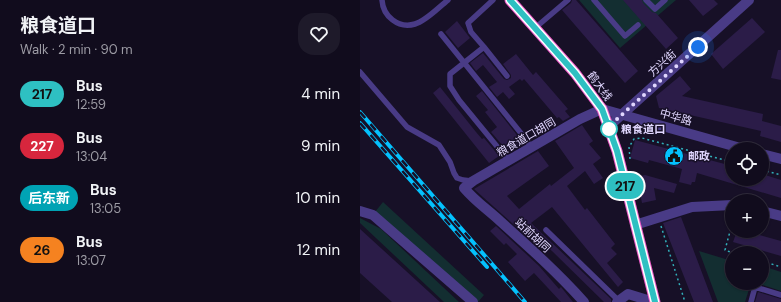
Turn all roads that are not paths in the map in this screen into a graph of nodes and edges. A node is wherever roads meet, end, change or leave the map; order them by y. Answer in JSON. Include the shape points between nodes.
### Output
{"nodes":[{"id":1,"x":382,"y":0,"type":"edge"},
{"id":2,"x":448,"y":0,"type":"edge"},
{"id":3,"x":493,"y":0,"type":"edge"},
{"id":4,"x":510,"y":0,"type":"edge"},
{"id":5,"x":568,"y":0,"type":"edge"},
{"id":6,"x":594,"y":0,"type":"edge"},
{"id":7,"x":646,"y":0,"type":"edge"},
{"id":8,"x":665,"y":0,"type":"edge"},
{"id":9,"x":749,"y":0,"type":"edge"},
{"id":10,"x":737,"y":4,"type":"edge"},
{"id":11,"x":638,"y":25,"type":"dead end"},
{"id":12,"x":535,"y":28,"type":"junction"},
{"id":13,"x":441,"y":34,"type":"dead end"},
{"id":14,"x":484,"y":47,"type":"junction"},
{"id":15,"x":464,"y":62,"type":"junction"},
{"id":16,"x":360,"y":72,"type":"edge"},
{"id":17,"x":507,"y":76,"type":"dead end"},
{"id":18,"x":602,"y":109,"type":"junction"},
{"id":19,"x":623,"y":114,"type":"junction"},
{"id":20,"x":608,"y":127,"type":"junction"},
{"id":21,"x":725,"y":144,"type":"edge"},
{"id":22,"x":532,"y":147,"type":"junction"},
{"id":23,"x":769,"y":156,"type":"edge"},
{"id":24,"x":781,"y":159,"type":"edge"},
{"id":25,"x":509,"y":161,"type":"junction"},
{"id":26,"x":468,"y":184,"type":"junction"},
{"id":27,"x":725,"y":206,"type":"edge"},
{"id":28,"x":360,"y":211,"type":"edge"},
{"id":29,"x":769,"y":213,"type":"edge"},
{"id":30,"x":781,"y":216,"type":"edge"},
{"id":31,"x":635,"y":225,"type":"junction"},
{"id":32,"x":546,"y":230,"type":"dead end"},
{"id":33,"x":781,"y":295,"type":"edge"},
{"id":34,"x":473,"y":302,"type":"edge"},
{"id":35,"x":584,"y":302,"type":"edge"},
{"id":36,"x":618,"y":302,"type":"edge"},
{"id":37,"x":655,"y":302,"type":"edge"},
{"id":38,"x":751,"y":302,"type":"edge"}],
"edges":[{"from":1,"to":2,"type":"lane","via":[[382,8],[388,18],[404,24],[415,24]]},
{"from":3,"to":14,"type":"lane","via":[[468,23],[471,32]]},
{"from":4,"to":12,"type":"highway","name":"鹤大线"},
{"from":5,"to":12,"type":"lane"},
{"from":6,"to":11,"type":"lane","via":[[626,36]]},
{"from":7,"to":8,"type":"lane","via":[[655,9]]},
{"from":9,"to":10,"type":"street","name":"方兴街"},
{"from":10,"to":19,"type":"street","name":"方兴街"},
{"from":12,"to":18,"type":"highway","name":"鹤大线","via":[[575,73]]},
{"from":13,"to":15,"type":"lane"},
{"from":14,"to":15,"type":"lane"},
{"from":14,"to":17,"type":"lane"},
{"from":15,"to":22,"type":"lane"},
{"from":15,"to":25,"type":"lane","via":[[450,74],[450,86]]},
{"from":16,"to":26,"type":"lane","via":[[406,127],[440,145],[457,178]]},
{"from":18,"to":19,"type":"street","name":"中华路"},
{"from":18,"to":20,"type":"highway","name":"鹤大线"},
{"from":18,"to":22,"type":"street","name":"粮食道口胡同"},
{"from":19,"to":20,"type":"street","name":"方兴街"},
{"from":19,"to":21,"type":"street","name":"中华路"},
{"from":20,"to":31,"type":"highway","name":"鹤大线","via":[[617,151]]},
{"from":22,"to":25,"type":"street","name":"粮食道口胡同"},
{"from":23,"to":24,"type":"street"},
{"from":25,"to":26,"type":"street","name":"粮食道口胡同"},
{"from":26,"to":35,"type":"street","name":"站前胡同","via":[[475,201],[552,269]]},
{"from":27,"to":31,"type":"street","via":[[692,208]]},
{"from":28,"to":34,"type":"street","via":[[373,215]]},
{"from":29,"to":30,"type":"street"},
{"from":31,"to":37,"type":"highway","name":"鹤大线"},
{"from":32,"to":36,"type":"lane"},
{"from":33,"to":38,"type":"lane","via":[[755,287]]},
{"from":36,"to":37,"type":"street","via":[[628,294]]}]}
